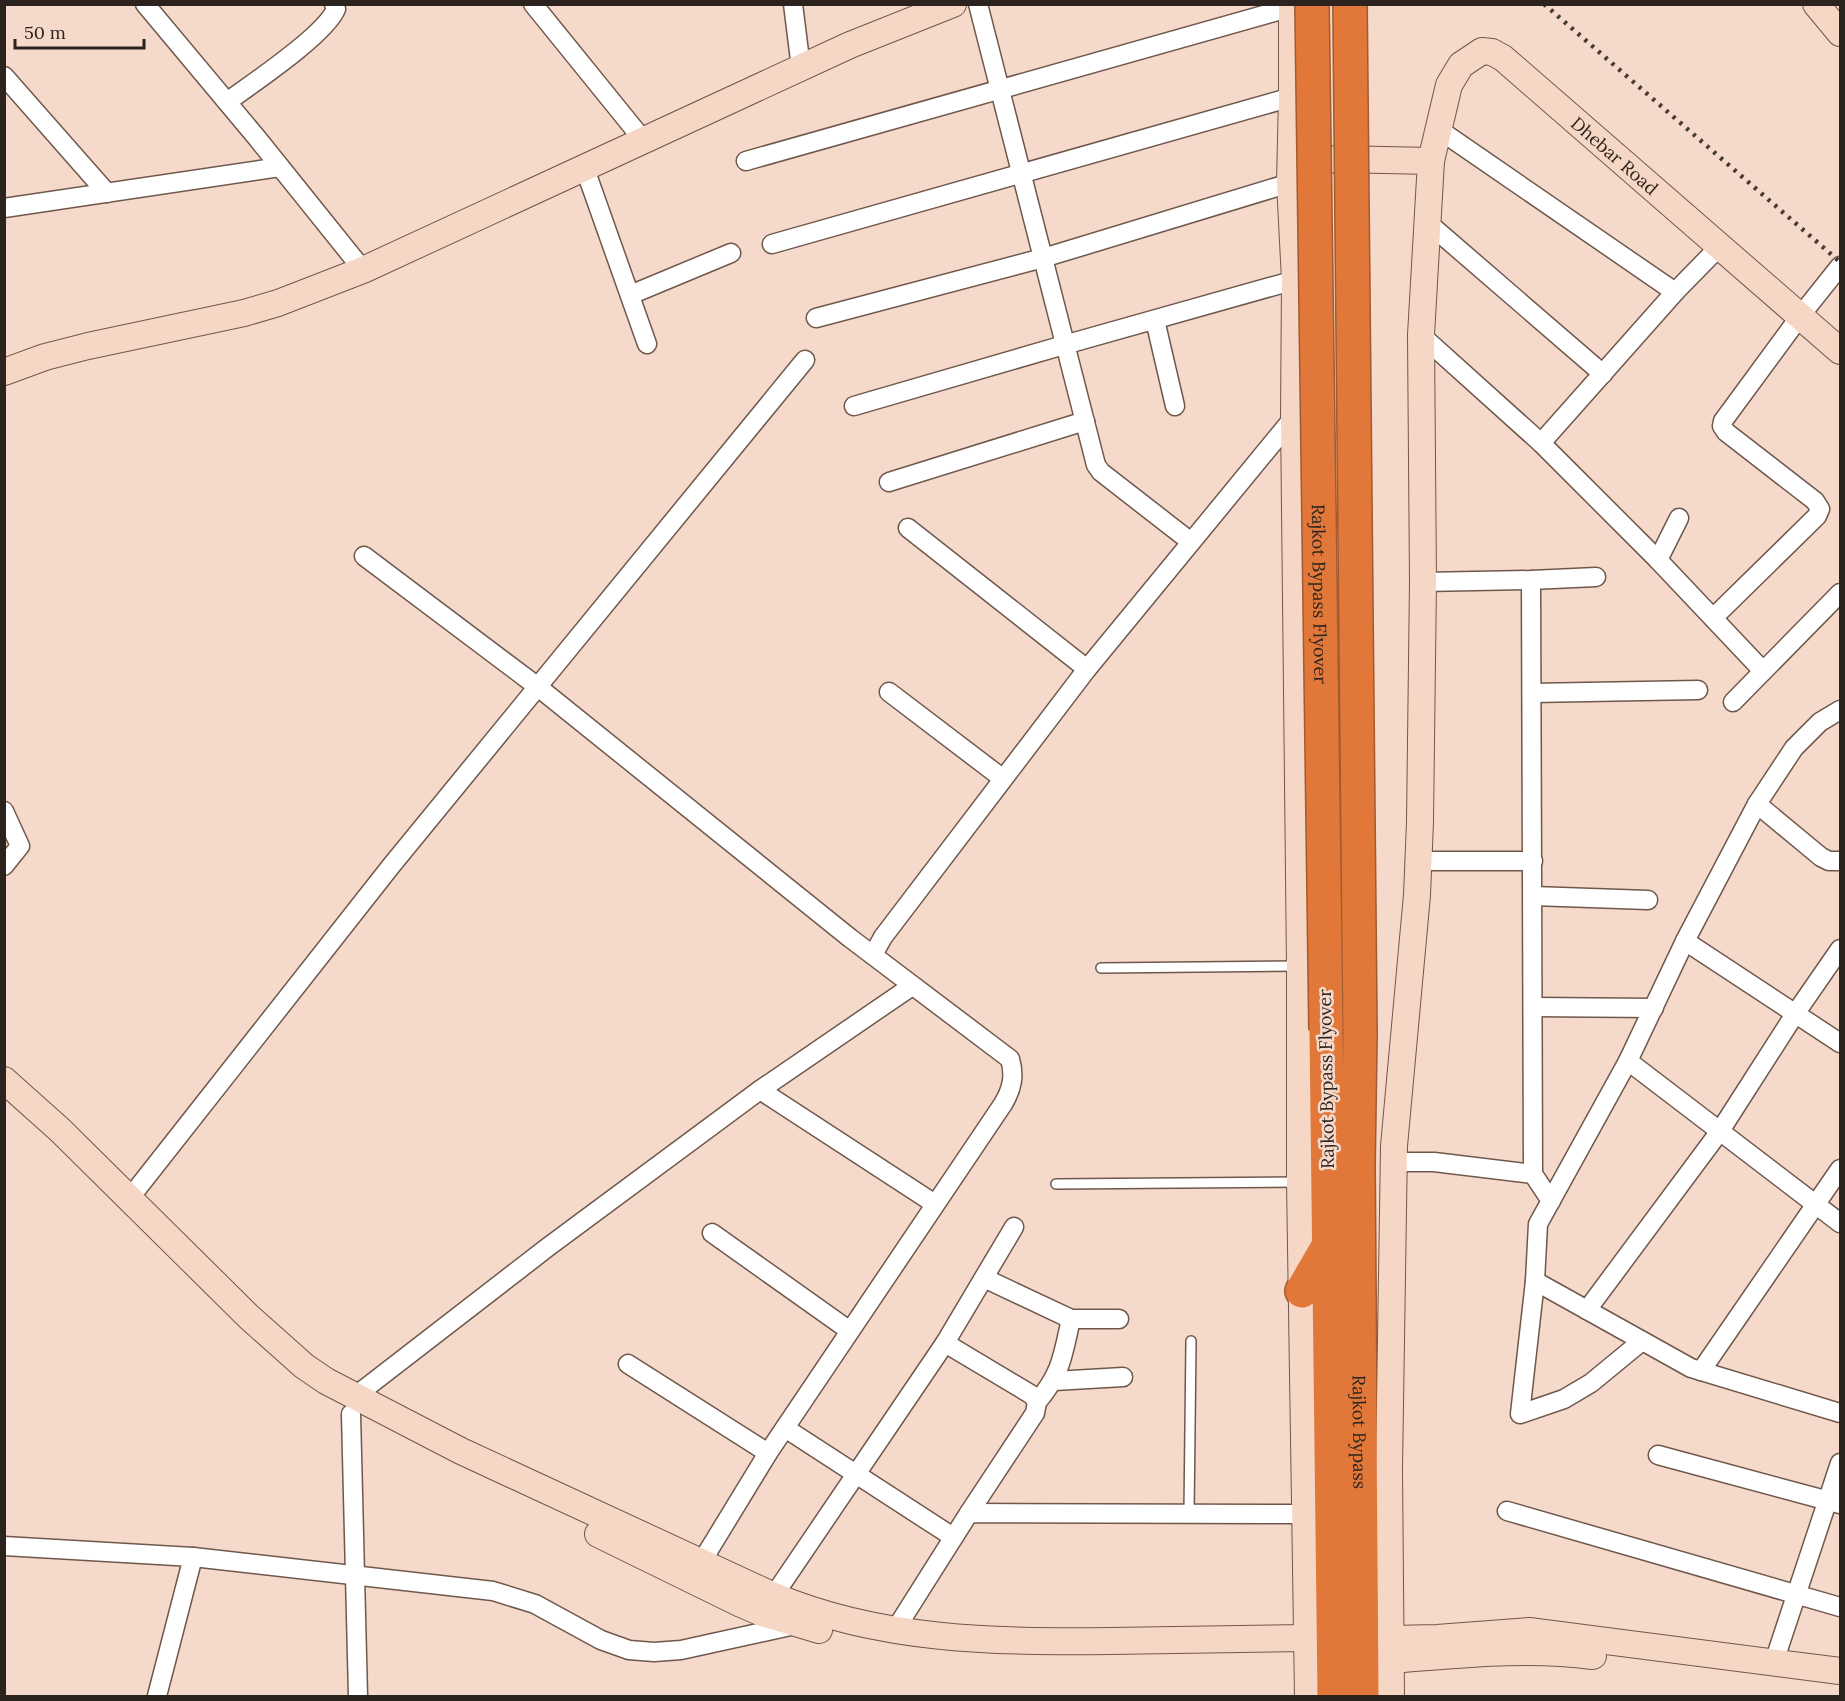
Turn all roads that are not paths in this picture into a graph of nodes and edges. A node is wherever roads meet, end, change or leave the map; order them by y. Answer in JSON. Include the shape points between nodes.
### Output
{"nodes":[{"id":1,"x":145,"y":4,"type":"edge"},
{"id":2,"x":334,"y":4,"type":"edge"},
{"id":3,"x":533,"y":4,"type":"edge"},
{"id":4,"x":793,"y":4,"type":"edge"},
{"id":5,"x":953,"y":4,"type":"edge"},
{"id":6,"x":978,"y":4,"type":"edge"},
{"id":7,"x":1350,"y":4,"type":"edge"},
{"id":8,"x":1816,"y":4,"type":"edge"},
{"id":9,"x":1299,"y":5,"type":"edge"},
{"id":10,"x":1840,"y":33,"type":"edge"},
{"id":11,"x":801,"y":68,"type":"junction"},
{"id":12,"x":4,"y":76,"type":"edge"},
{"id":13,"x":1000,"y":90,"type":"junction"},
{"id":14,"x":1292,"y":97,"type":"junction"},
{"id":15,"x":227,"y":102,"type":"junction"},
{"id":16,"x":1438,"y":129,"type":"junction"},
{"id":17,"x":644,"y":141,"type":"junction"},
{"id":18,"x":746,"y":161,"type":"dead end"},
{"id":19,"x":1431,"y":161,"type":"junction"},
{"id":20,"x":280,"y":166,"type":"junction"},
{"id":21,"x":585,"y":169,"type":"junction"},
{"id":22,"x":1022,"y":173,"type":"junction"},
{"id":23,"x":1290,"y":173,"type":"junction"},
{"id":24,"x":107,"y":193,"type":"junction"},
{"id":25,"x":4,"y":208,"type":"edge"},
{"id":26,"x":1427,"y":222,"type":"junction"},
{"id":27,"x":772,"y":244,"type":"dead end"},
{"id":28,"x":1719,"y":247,"type":"junction"},
{"id":29,"x":731,"y":253,"type":"dead end"},
{"id":30,"x":1043,"y":258,"type":"junction"},
{"id":31,"x":1840,"y":266,"type":"edge"},
{"id":32,"x":363,"y":270,"type":"junction"},
{"id":33,"x":1295,"y":280,"type":"junction"},
{"id":34,"x":1676,"y":292,"type":"junction"},
{"id":35,"x":630,"y":294,"type":"junction"},
{"id":36,"x":1801,"y":315,"type":"junction"},
{"id":37,"x":816,"y":318,"type":"dead end"},
{"id":38,"x":1155,"y":320,"type":"junction"},
{"id":39,"x":1421,"y":334,"type":"junction"},
{"id":40,"x":647,"y":344,"type":"dead end"},
{"id":41,"x":1064,"y":345,"type":"junction"},
{"id":42,"x":1840,"y":351,"type":"edge"},
{"id":43,"x":806,"y":360,"type":"dead end"},
{"id":44,"x":4,"y":372,"type":"edge"},
{"id":45,"x":1603,"y":374,"type":"junction"},
{"id":46,"x":854,"y":406,"type":"dead end"},
{"id":47,"x":1175,"y":406,"type":"dead end"},
{"id":48,"x":1294,"y":417,"type":"junction"},
{"id":49,"x":1085,"y":421,"type":"junction"},
{"id":50,"x":1540,"y":443,"type":"junction"},
{"id":51,"x":889,"y":482,"type":"dead end"},
{"id":52,"x":1679,"y":518,"type":"dead end"},
{"id":53,"x":908,"y":528,"type":"dead end"},
{"id":54,"x":1191,"y":542,"type":"junction"},
{"id":55,"x":364,"y":556,"type":"dead end"},
{"id":56,"x":1658,"y":560,"type":"junction"},
{"id":57,"x":1596,"y":577,"type":"dead end"},
{"id":58,"x":1531,"y":580,"type":"junction"},
{"id":59,"x":1423,"y":582,"type":"junction"},
{"id":60,"x":1840,"y":595,"type":"edge"},
{"id":61,"x":1713,"y":618,"type":"junction"},
{"id":62,"x":1087,"y":669,"type":"junction"},
{"id":63,"x":1763,"y":671,"type":"junction"},
{"id":64,"x":538,"y":687,"type":"junction"},
{"id":65,"x":1698,"y":690,"type":"dead end"},
{"id":66,"x":889,"y":692,"type":"dead end"},
{"id":67,"x":1532,"y":693,"type":"junction"},
{"id":68,"x":1733,"y":702,"type":"dead end"},
{"id":69,"x":1840,"y":710,"type":"edge"},
{"id":70,"x":1002,"y":778,"type":"junction"},
{"id":71,"x":1757,"y":804,"type":"junction"},
{"id":72,"x":4,"y":811,"type":"edge"},
{"id":73,"x":1419,"y":861,"type":"junction"},
{"id":74,"x":1533,"y":861,"type":"junction"},
{"id":75,"x":1840,"y":861,"type":"edge"},
{"id":76,"x":4,"y":866,"type":"edge"},
{"id":77,"x":1533,"y":896,"type":"junction"},
{"id":78,"x":1648,"y":900,"type":"dead end"},
{"id":79,"x":1685,"y":941,"type":"junction"},
{"id":80,"x":1840,"y":949,"type":"edge"},
{"id":81,"x":873,"y":956,"type":"junction"},
{"id":82,"x":1300,"y":966,"type":"junction"},
{"id":83,"x":1101,"y":968,"type":"dead end"},
{"id":84,"x":912,"y":986,"type":"junction"},
{"id":85,"x":1533,"y":1007,"type":"junction"},
{"id":86,"x":1653,"y":1008,"type":"junction"},
{"id":87,"x":1795,"y":1014,"type":"junction"},
{"id":88,"x":1840,"y":1043,"type":"edge"},
{"id":89,"x":1628,"y":1061,"type":"junction"},
{"id":90,"x":4,"y":1080,"type":"edge"},
{"id":91,"x":760,"y":1090,"type":"junction"},
{"id":92,"x":4,"y":1102,"type":"edge"},
{"id":93,"x":1720,"y":1131,"type":"junction"},
{"id":94,"x":1393,"y":1162,"type":"junction"},
{"id":95,"x":1358,"y":1166,"type":"junction"},
{"id":96,"x":1840,"y":1169,"type":"edge"},
{"id":97,"x":1533,"y":1174,"type":"junction"},
{"id":98,"x":1314,"y":1182,"type":"junction"},
{"id":99,"x":1056,"y":1184,"type":"dead end"},
{"id":100,"x":129,"y":1199,"type":"junction"},
{"id":101,"x":1551,"y":1201,"type":"junction"},
{"id":102,"x":935,"y":1204,"type":"junction"},
{"id":103,"x":1816,"y":1204,"type":"junction"},
{"id":104,"x":1840,"y":1223,"type":"edge"},
{"id":105,"x":1014,"y":1227,"type":"dead end"},
{"id":106,"x":711,"y":1233,"type":"dead end"},
{"id":107,"x":1328,"y":1246,"type":"junction"},
{"id":108,"x":984,"y":1278,"type":"junction"},
{"id":109,"x":1535,"y":1281,"type":"junction"},
{"id":110,"x":1302,"y":1291,"type":"junction"},
{"id":111,"x":1587,"y":1310,"type":"junction"},
{"id":112,"x":1071,"y":1319,"type":"junction"},
{"id":113,"x":1119,"y":1319,"type":"dead end"},
{"id":114,"x":850,"y":1331,"type":"junction"},
{"id":115,"x":1191,"y":1341,"type":"dead end"},
{"id":116,"x":1642,"y":1341,"type":"junction"},
{"id":117,"x":945,"y":1343,"type":"junction"},
{"id":118,"x":628,"y":1364,"type":"dead end"},
{"id":119,"x":1701,"y":1371,"type":"junction"},
{"id":120,"x":1123,"y":1377,"type":"dead end"},
{"id":121,"x":1054,"y":1381,"type":"junction"},
{"id":122,"x":1037,"y":1402,"type":"junction"},
{"id":123,"x":352,"y":1406,"type":"junction"},
{"id":124,"x":1840,"y":1413,"type":"edge"},
{"id":125,"x":785,"y":1428,"type":"junction"},
{"id":126,"x":768,"y":1453,"type":"junction"},
{"id":127,"x":1658,"y":1455,"type":"dead end"},
{"id":128,"x":1840,"y":1464,"type":"edge"},
{"id":129,"x":856,"y":1474,"type":"junction"},
{"id":130,"x":1834,"y":1502,"type":"edge"},
{"id":131,"x":1507,"y":1511,"type":"dead end"},
{"id":132,"x":1189,"y":1513,"type":"junction"},
{"id":133,"x":969,"y":1514,"type":"junction"},
{"id":134,"x":1306,"y":1514,"type":"junction"},
{"id":135,"x":953,"y":1537,"type":"junction"},
{"id":136,"x":4,"y":1546,"type":"edge"},
{"id":137,"x":193,"y":1557,"type":"junction"},
{"id":138,"x":695,"y":1572,"type":"junction"},
{"id":139,"x":356,"y":1575,"type":"junction"},
{"id":140,"x":1797,"y":1595,"type":"junction"},
{"id":141,"x":768,"y":1605,"type":"junction"},
{"id":142,"x":1840,"y":1606,"type":"edge"},
{"id":143,"x":825,"y":1616,"type":"junction"},
{"id":144,"x":797,"y":1624,"type":"junction"},
{"id":145,"x":895,"y":1630,"type":"junction"},
{"id":146,"x":1306,"y":1646,"type":"junction"},
{"id":147,"x":1390,"y":1649,"type":"junction"},
{"id":148,"x":1774,"y":1662,"type":"junction"},
{"id":149,"x":1840,"y":1671,"type":"edge"},
{"id":150,"x":1840,"y":1687,"type":"edge"},
{"id":151,"x":157,"y":1696,"type":"edge"},
{"id":152,"x":358,"y":1696,"type":"edge"},
{"id":153,"x":1308,"y":1696,"type":"edge"},
{"id":154,"x":1334,"y":1696,"type":"edge"},
{"id":155,"x":1362,"y":1696,"type":"edge"},
{"id":156,"x":1391,"y":1696,"type":"edge"}],
"edges":[{"from":1,"to":15,"type":"street"},
{"from":2,"to":15,"type":"street","via":[[332,19],[318,32]]},
{"from":3,"to":17,"type":"street"},
{"from":4,"to":11,"type":"street"},
{"from":5,"to":11,"type":"street"},
{"from":6,"to":13,"type":"street"},
{"from":7,"to":95,"type":"highway","name":"Rajkot Bypass Flyover","bridge":true},
{"from":8,"to":10,"type":"street"},
{"from":9,"to":13,"type":"street"},
{"from":9,"to":14,"type":"street"},
{"from":9,"to":98,"type":"highway","name":"Rajkot Bypass Flyover","bridge":true,"via":[[1326,1030]]},
{"from":11,"to":17,"type":"street"},
{"from":12,"to":24,"type":"street"},
{"from":13,"to":18,"type":"street"},
{"from":13,"to":22,"type":"street"},
{"from":14,"to":22,"type":"street"},
{"from":14,"to":23,"type":"street"},
{"from":15,"to":20,"type":"street"},
{"from":16,"to":19,"type":"street","name":"Dhebar Road"},
{"from":16,"to":28,"type":"street","name":"Dhebar Road","via":[[1449,85],[1461,65],[1482,51],[1492,52]]},
{"from":16,"to":34,"type":"street"},
{"from":17,"to":21,"type":"street"},
{"from":19,"to":23,"type":"street","via":[[1337,159]]},
{"from":19,"to":26,"type":"street","name":"Dhebar Road"},
{"from":20,"to":24,"type":"street"},
{"from":20,"to":32,"type":"street"},
{"from":21,"to":32,"type":"street"},
{"from":21,"to":35,"type":"street"},
{"from":22,"to":27,"type":"street"},
{"from":22,"to":30,"type":"street"},
{"from":23,"to":30,"type":"street"},
{"from":23,"to":33,"type":"street"},
{"from":24,"to":25,"type":"street"},
{"from":26,"to":39,"type":"street","name":"Dhebar Road"},
{"from":26,"to":45,"type":"street"},
{"from":28,"to":34,"type":"street"},
{"from":28,"to":36,"type":"street","name":"Dhebar Road"},
{"from":29,"to":35,"type":"street"},
{"from":30,"to":37,"type":"street"},
{"from":30,"to":41,"type":"street"},
{"from":31,"to":36,"type":"street"},
{"from":32,"to":44,"type":"street","via":[[244,313],[88,346]]},
{"from":33,"to":38,"type":"street"},
{"from":33,"to":48,"type":"street"},
{"from":34,"to":45,"type":"street"},
{"from":35,"to":40,"type":"street"},
{"from":36,"to":42,"type":"street","name":"Dhebar Road"},
{"from":36,"to":61,"type":"street","via":[[1725,415],[1722,426],[1820,509]]},
{"from":38,"to":41,"type":"street"},
{"from":38,"to":47,"type":"street"},
{"from":39,"to":50,"type":"street"},
{"from":39,"to":59,"type":"street","name":"Dhebar Road"},
{"from":41,"to":46,"type":"street"},
{"from":41,"to":49,"type":"street"},
{"from":43,"to":64,"type":"street"},
{"from":45,"to":50,"type":"street"},
{"from":48,"to":54,"type":"street"},
{"from":48,"to":82,"type":"street"},
{"from":49,"to":51,"type":"street"},
{"from":49,"to":54,"type":"street","via":[[1093,459],[1101,472]]},
{"from":50,"to":56,"type":"street"},
{"from":52,"to":56,"type":"street"},
{"from":53,"to":62,"type":"street"},
{"from":54,"to":62,"type":"street"},
{"from":55,"to":64,"type":"street"},
{"from":56,"to":61,"type":"street"},
{"from":57,"to":58,"type":"street"},
{"from":58,"to":59,"type":"street"},
{"from":58,"to":67,"type":"street"},
{"from":59,"to":73,"type":"street","name":"Dhebar Road"},
{"from":60,"to":63,"type":"street"},
{"from":61,"to":63,"type":"street"},
{"from":62,"to":70,"type":"street"},
{"from":63,"to":68,"type":"street"},
{"from":64,"to":81,"type":"street"},
{"from":64,"to":100,"type":"street"},
{"from":65,"to":67,"type":"street"},
{"from":66,"to":70,"type":"street"},
{"from":67,"to":74,"type":"street"},
{"from":69,"to":71,"type":"street","via":[[1820,722],[1794,748]]},
{"from":70,"to":81,"type":"street","via":[[883,937]]},
{"from":71,"to":75,"type":"street","via":[[1821,857]]},
{"from":71,"to":79,"type":"street"},
{"from":72,"to":76,"type":"street","via":[[20,846]]},
{"from":73,"to":74,"type":"street"},
{"from":73,"to":94,"type":"street","name":"Dhebar Road"},
{"from":74,"to":77,"type":"street"},
{"from":77,"to":78,"type":"street"},
{"from":77,"to":85,"type":"street"},
{"from":79,"to":86,"type":"street"},
{"from":79,"to":87,"type":"street"},
{"from":80,"to":87,"type":"street"},
{"from":81,"to":84,"type":"street"},
{"from":82,"to":83,"type":"lane"},
{"from":82,"to":98,"type":"street"},
{"from":84,"to":91,"type":"street"},
{"from":84,"to":102,"type":"street","via":[[1010,1059],[1014,1072],[1008,1095]]},
{"from":85,"to":86,"type":"street"},
{"from":85,"to":97,"type":"street"},
{"from":86,"to":89,"type":"street"},
{"from":87,"to":88,"type":"street"},
{"from":87,"to":93,"type":"street"},
{"from":89,"to":93,"type":"street"},
{"from":89,"to":101,"type":"street"},
{"from":90,"to":100,"type":"street"},
{"from":91,"to":102,"type":"street"},
{"from":91,"to":123,"type":"street","via":[[548,1246]]},
{"from":92,"to":123,"type":"street","via":[[275,1364],[307,1389]]},
{"from":93,"to":103,"type":"street"},
{"from":93,"to":111,"type":"street"},
{"from":94,"to":95,"type":"street"},
{"from":94,"to":97,"type":"street","via":[[1434,1162]]},
{"from":94,"to":147,"type":"street","name":"Dhebar Road"},
{"from":95,"to":155,"type":"highway","name":"Rajkot Bypass"},
{"from":96,"to":103,"type":"street"},
{"from":97,"to":101,"type":"street"},
{"from":98,"to":99,"type":"lane"},
{"from":98,"to":107,"type":"highway","name":"Rajkot Bypass"},
{"from":98,"to":110,"type":"street"},
{"from":100,"to":123,"type":"street","via":[[287,1351]]},
{"from":101,"to":109,"type":"street","via":[[1538,1224]]},
{"from":102,"to":114,"type":"street"},
{"from":103,"to":104,"type":"street"},
{"from":103,"to":119,"type":"street"},
{"from":105,"to":108,"type":"street"},
{"from":106,"to":114,"type":"street"},
{"from":107,"to":110,"type":"highway"},
{"from":107,"to":154,"type":"highway","name":"Rajkot Bypass"},
{"from":108,"to":112,"type":"street"},
{"from":108,"to":117,"type":"street"},
{"from":109,"to":111,"type":"street"},
{"from":109,"to":116,"type":"street","via":[[1520,1414],[1564,1399],[1591,1383]]},
{"from":110,"to":134,"type":"street"},
{"from":111,"to":116,"type":"street"},
{"from":112,"to":113,"type":"street"},
{"from":112,"to":121,"type":"street"},
{"from":114,"to":125,"type":"street"},
{"from":115,"to":132,"type":"lane"},
{"from":116,"to":119,"type":"street"},
{"from":117,"to":122,"type":"street","via":[[1032,1395]]},
{"from":117,"to":129,"type":"street"},
{"from":118,"to":126,"type":"street"},
{"from":119,"to":124,"type":"street"},
{"from":120,"to":121,"type":"street"},
{"from":121,"to":122,"type":"street"},
{"from":122,"to":133,"type":"street","via":[[1035,1413]]},
{"from":123,"to":138,"type":"street","via":[[461,1451]]},
{"from":123,"to":139,"type":"street"},
{"from":125,"to":126,"type":"street"},
{"from":125,"to":129,"type":"street"},
{"from":126,"to":138,"type":"street"},
{"from":127,"to":130,"type":"street"},
{"from":128,"to":130,"type":"street"},
{"from":129,"to":135,"type":"street"},
{"from":129,"to":141,"type":"street"},
{"from":130,"to":140,"type":"street"},
{"from":131,"to":140,"type":"street"},
{"from":132,"to":133,"type":"street"},
{"from":132,"to":134,"type":"street"},
{"from":133,"to":135,"type":"street"},
{"from":134,"to":146,"type":"street"},
{"from":135,"to":145,"type":"street"},
{"from":136,"to":137,"type":"street"},
{"from":137,"to":139,"type":"street"},
{"from":137,"to":151,"type":"street"},
{"from":138,"to":141,"type":"street"},
{"from":139,"to":144,"type":"street","via":[[493,1591],[535,1604],[602,1640],[646,1652],[681,1650]]},
{"from":139,"to":152,"type":"street"},
{"from":140,"to":142,"type":"street"},
{"from":140,"to":148,"type":"street"},
{"from":141,"to":143,"type":"street"},
{"from":141,"to":144,"type":"street"},
{"from":143,"to":144,"type":"street"},
{"from":143,"to":145,"type":"street"},
{"from":144,"to":146,"type":"street","via":[[867,1641],[976,1653],[1088,1657]]},
{"from":145,"to":146,"type":"street","via":[[989,1640]]},
{"from":146,"to":153,"type":"street"},
{"from":147,"to":148,"type":"street","via":[[1529,1631]]},
{"from":147,"to":150,"type":"street","via":[[1569,1653]]},
{"from":147,"to":156,"type":"street","name":"Dhebar Road"},
{"from":148,"to":149,"type":"street"}]}
